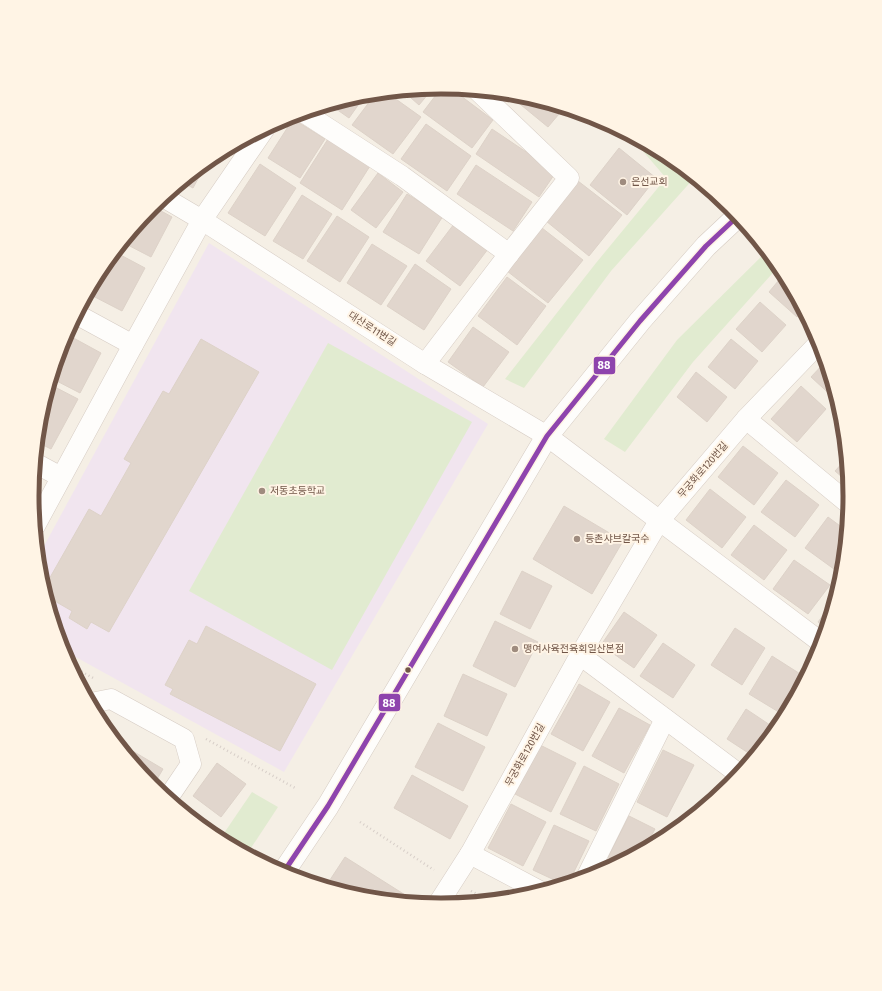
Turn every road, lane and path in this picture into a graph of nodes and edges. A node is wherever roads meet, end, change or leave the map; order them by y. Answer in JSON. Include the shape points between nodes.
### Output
{"nodes":[{"id":1,"x":483,"y":96,"type":"edge"},
{"id":2,"x":309,"y":116,"type":"edge"},
{"id":3,"x":259,"y":137,"type":"edge"},
{"id":4,"x":168,"y":200,"type":"edge"},
{"id":5,"x":202,"y":220,"type":"junction"},
{"id":6,"x":734,"y":220,"type":"edge"},
{"id":7,"x":509,"y":254,"type":"junction"},
{"id":8,"x":81,"y":317,"type":"edge"},
{"id":9,"x":133,"y":345,"type":"junction"},
{"id":10,"x":814,"y":348,"type":"edge"},
{"id":11,"x":425,"y":364,"type":"junction"},
{"id":12,"x":746,"y":419,"type":"junction"},
{"id":13,"x":547,"y":436,"type":"junction"},
{"id":14,"x":40,"y":466,"type":"edge"},
{"id":15,"x":61,"y":477,"type":"junction"},
{"id":16,"x":843,"y":499,"type":"edge"},
{"id":17,"x":40,"y":517,"type":"edge"},
{"id":18,"x":659,"y":521,"type":"junction"},
{"id":19,"x":816,"y":639,"type":"edge"},
{"id":20,"x":580,"y":655,"type":"junction"},
{"id":21,"x":97,"y":702,"type":"edge"},
{"id":22,"x":665,"y":719,"type":"junction"},
{"id":23,"x":734,"y":770,"type":"edge"},
{"id":24,"x":171,"y":793,"type":"edge"},
{"id":25,"x":360,"y":822,"type":"dead end"},
{"id":26,"x":470,"y":854,"type":"junction"},
{"id":27,"x":287,"y":867,"type":"edge"},
{"id":28,"x":591,"y":869,"type":"edge"},
{"id":29,"x":436,"y":871,"type":"dead end"},
{"id":30,"x":532,"y":887,"type":"edge"},
{"id":31,"x":469,"y":890,"type":"dead end"},
{"id":32,"x":480,"y":896,"type":"edge"},
{"id":33,"x":442,"y":898,"type":"edge"}],
"edges":[{"from":1,"to":7,"type":"street","via":[[569,178]]},
{"from":2,"to":7,"type":"street","via":[[402,176]]},
{"from":3,"to":5,"type":"street"},
{"from":4,"to":5,"type":"street","name":"대산로11번길"},
{"from":5,"to":9,"type":"street"},
{"from":5,"to":11,"type":"street","name":"대산로11번길"},
{"from":6,"to":13,"type":"main road","via":[[706,246],[640,321]]},
{"from":7,"to":11,"type":"street"},
{"from":8,"to":9,"type":"street"},
{"from":9,"to":15,"type":"street"},
{"from":10,"to":12,"type":"street","name":"무궁화로120번길"},
{"from":11,"to":13,"type":"street","name":"대산로11번길"},
{"from":12,"to":16,"type":"street"},
{"from":12,"to":18,"type":"street","name":"무궁화로120번길"},
{"from":13,"to":18,"type":"street"},
{"from":13,"to":27,"type":"main road","via":[[328,806]]},
{"from":14,"to":15,"type":"street"},
{"from":15,"to":17,"type":"street"},
{"from":18,"to":19,"type":"street"},
{"from":18,"to":20,"type":"street","name":"무궁화로120번길"},
{"from":20,"to":22,"type":"street"},
{"from":20,"to":26,"type":"street","name":"무궁화로120번길"},
{"from":21,"to":24,"type":"street","via":[[111,699],[184,739],[191,764]]},
{"from":22,"to":23,"type":"street"},
{"from":22,"to":28,"type":"street"},
{"from":25,"to":29,"type":"path"},
{"from":26,"to":30,"type":"street"},
{"from":26,"to":33,"type":"street","name":"무궁화로120번길"},
{"from":31,"to":32,"type":"path"}]}
